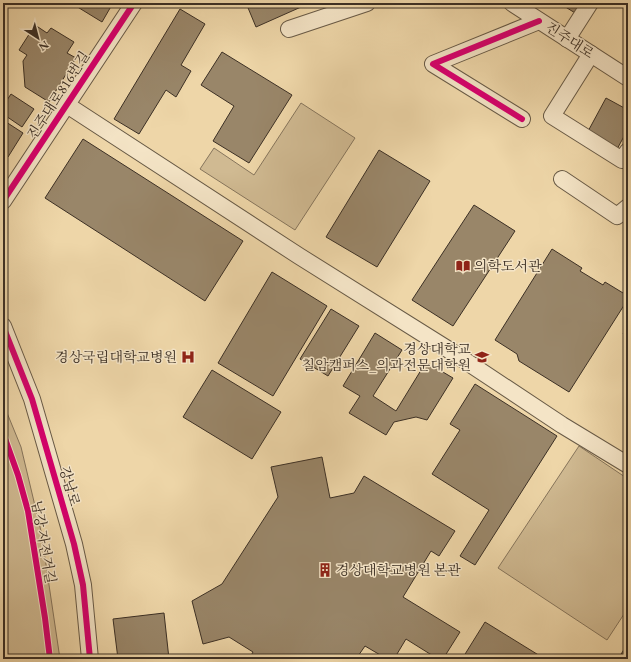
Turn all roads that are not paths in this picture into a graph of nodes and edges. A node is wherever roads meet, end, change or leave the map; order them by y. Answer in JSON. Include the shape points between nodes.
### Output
{"nodes":[{"id":1,"x":134,"y":3,"type":"edge"},
{"id":2,"x":367,"y":3,"type":"edge"},
{"id":3,"x":512,"y":3,"type":"edge"},
{"id":4,"x":590,"y":3,"type":"edge"},
{"id":5,"x":539,"y":21,"type":"junction"},
{"id":6,"x":289,"y":29,"type":"dead end"},
{"id":7,"x":567,"y":38,"type":"junction"},
{"id":8,"x":591,"y":54,"type":"junction"},
{"id":9,"x":628,"y":78,"type":"edge"},
{"id":10,"x":67,"y":105,"type":"junction"},
{"id":11,"x":522,"y":119,"type":"dead end"},
{"id":12,"x":628,"y":151,"type":"edge"},
{"id":13,"x":562,"y":179,"type":"dead end"},
{"id":14,"x":3,"y":201,"type":"edge"},
{"id":15,"x":628,"y":207,"type":"edge"},
{"id":16,"x":3,"y":326,"type":"edge"},
{"id":17,"x":628,"y":465,"type":"edge"},
{"id":18,"x":90,"y":659,"type":"edge"}],
"edges":[{"from":1,"to":10,"type":"street","name":"진주대로816번길"},
{"from":2,"to":6,"type":"street"},
{"from":3,"to":5,"type":"street","name":"진주대로"},
{"from":4,"to":7,"type":"street"},
{"from":5,"to":7,"type":"street","name":"진주대로"},
{"from":5,"to":11,"type":"street","via":[[433,64]]},
{"from":7,"to":8,"type":"street","name":"진주대로"},
{"from":8,"to":9,"type":"street","name":"진주대로"},
{"from":8,"to":12,"type":"street","via":[[552,116],[622,160]]},
{"from":10,"to":14,"type":"street","name":"진주대로816번길"},
{"from":10,"to":17,"type":"street"},
{"from":13,"to":15,"type":"street","via":[[617,216]]},
{"from":16,"to":18,"type":"street","name":"강남로","via":[[32,399],[74,544],[82,585]]}]}
